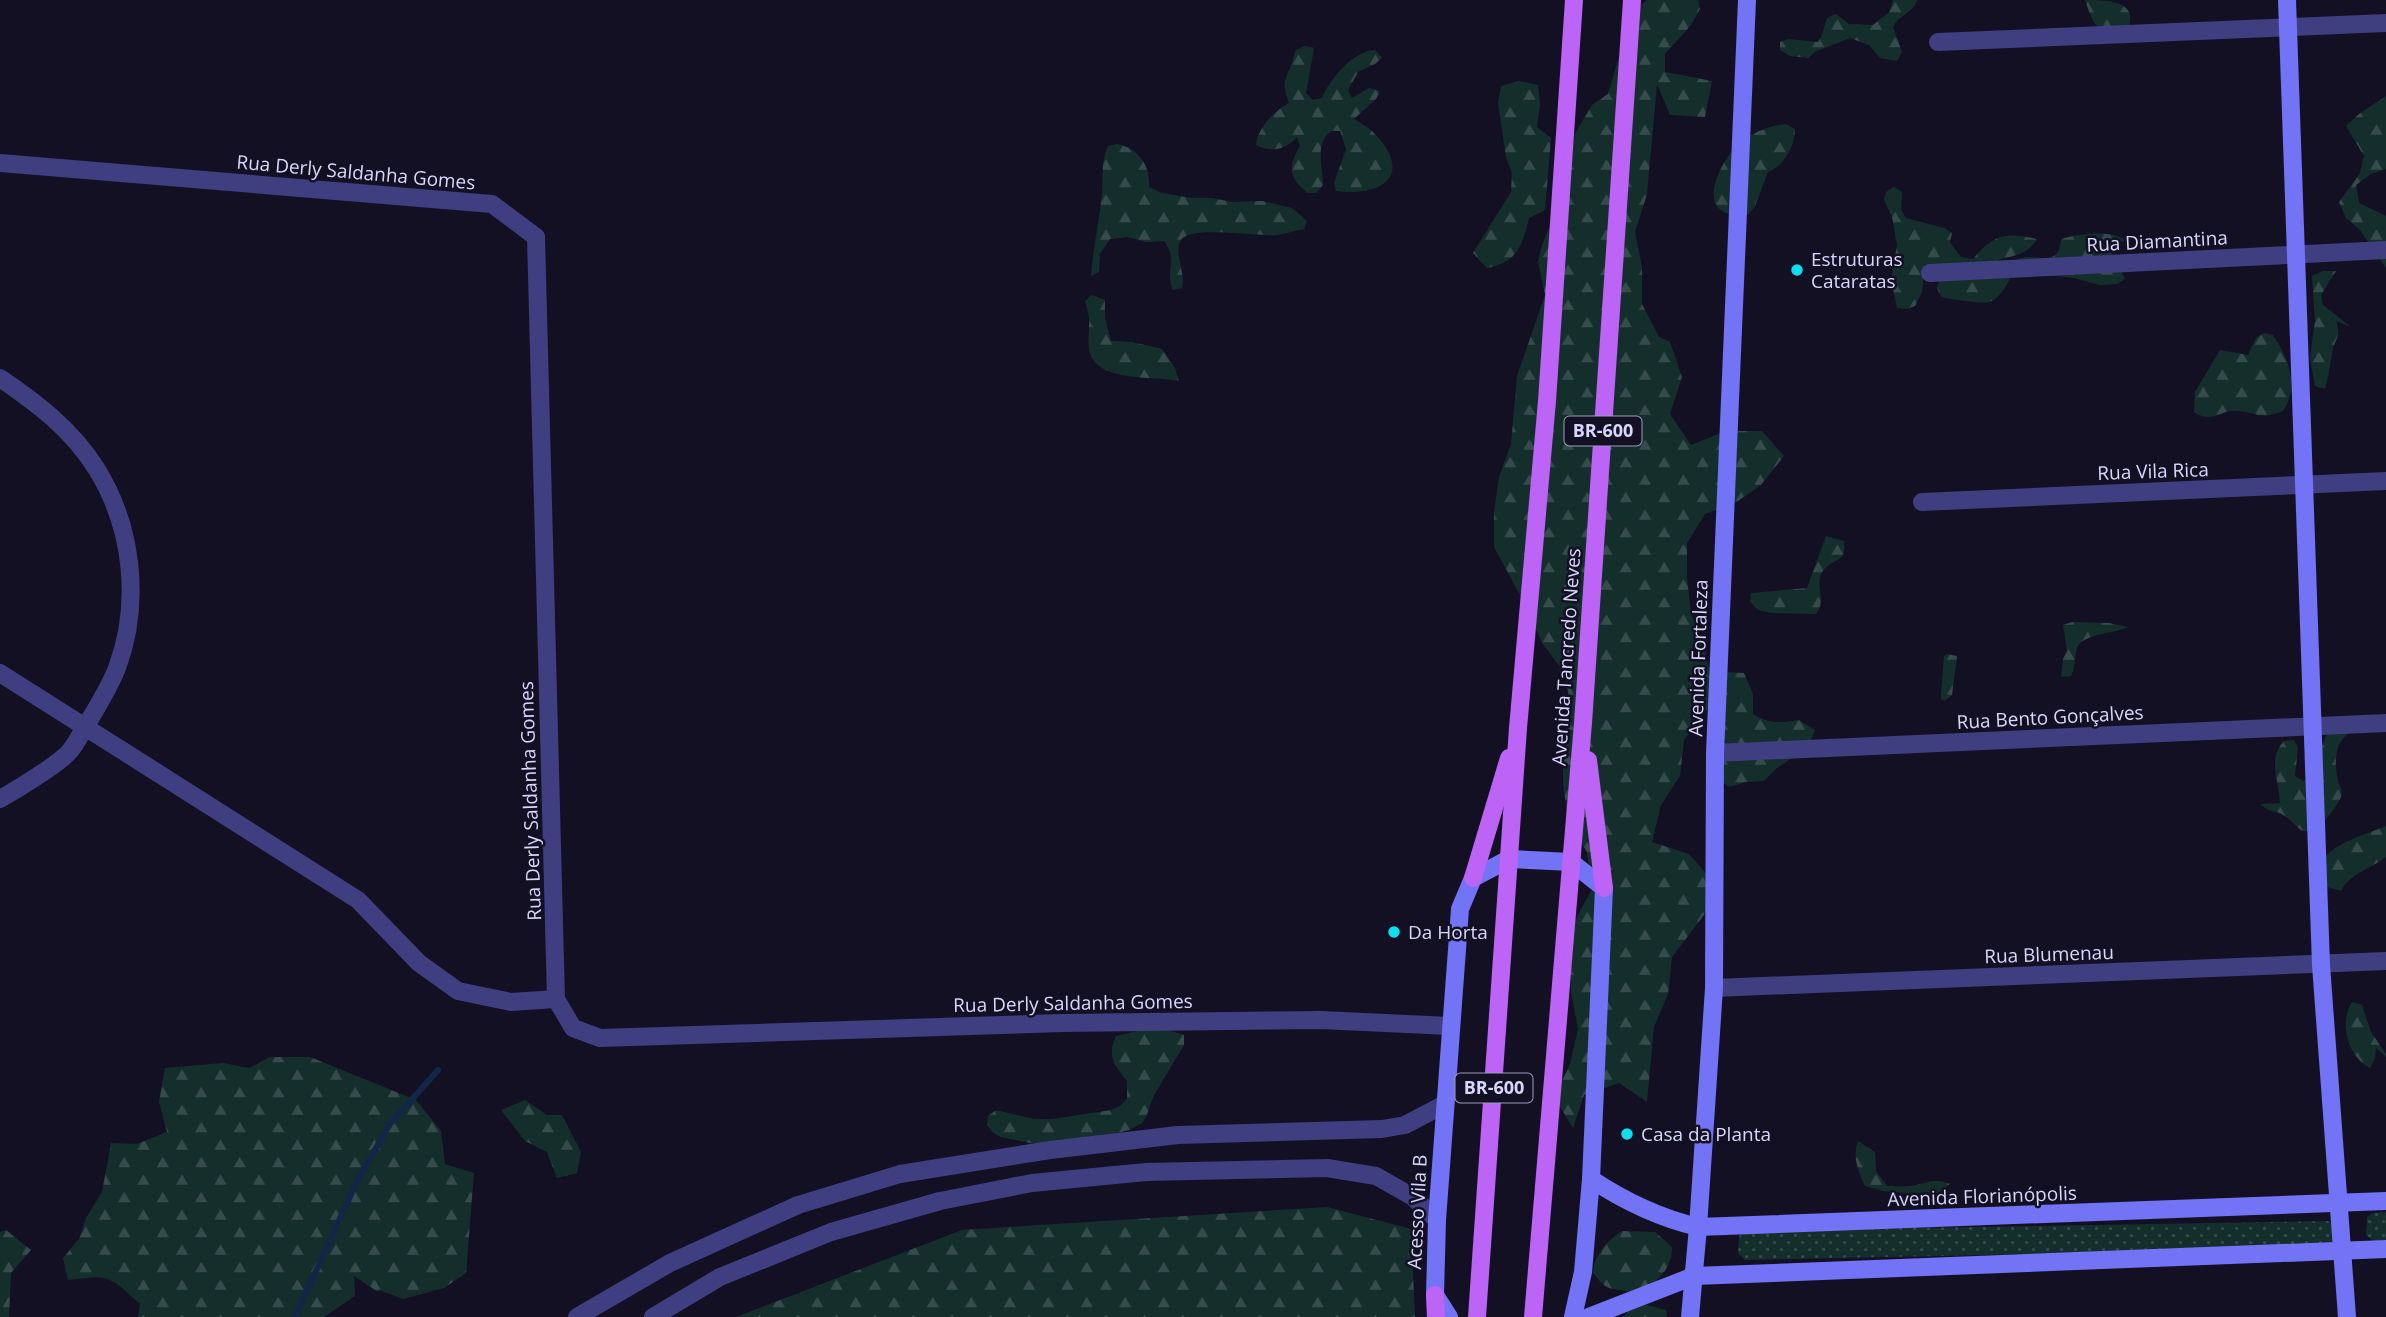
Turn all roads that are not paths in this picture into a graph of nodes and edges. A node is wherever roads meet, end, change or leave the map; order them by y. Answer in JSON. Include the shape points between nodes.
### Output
{"nodes":[{"id":1,"x":1574,"y":0,"type":"edge"},
{"id":2,"x":1632,"y":0,"type":"edge"},
{"id":3,"x":1747,"y":0,"type":"edge"},
{"id":4,"x":2287,"y":0,"type":"edge"},
{"id":5,"x":2386,"y":23,"type":"edge"},
{"id":6,"x":2288,"y":28,"type":"junction"},
{"id":7,"x":1938,"y":42,"type":"dead end"},
{"id":8,"x":0,"y":163,"type":"edge"},
{"id":9,"x":2386,"y":250,"type":"edge"},
{"id":10,"x":2296,"y":255,"type":"junction"},
{"id":11,"x":1930,"y":273,"type":"dead end"},
{"id":12,"x":0,"y":379,"type":"edge"},
{"id":13,"x":2386,"y":481,"type":"edge"},
{"id":14,"x":2304,"y":485,"type":"junction"},
{"id":15,"x":1922,"y":502,"type":"dead end"},
{"id":16,"x":0,"y":673,"type":"edge"},
{"id":17,"x":1583,"y":723,"type":"junction"},
{"id":18,"x":2386,"y":723,"type":"edge"},
{"id":19,"x":85,"y":726,"type":"junction"},
{"id":20,"x":2311,"y":726,"type":"junction"},
{"id":21,"x":1518,"y":728,"type":"junction"},
{"id":22,"x":1715,"y":753,"type":"junction"},
{"id":23,"x":0,"y":799,"type":"edge"},
{"id":24,"x":1510,"y":859,"type":"junction"},
{"id":25,"x":1571,"y":862,"type":"junction"},
{"id":26,"x":1473,"y":878,"type":"junction"},
{"id":27,"x":1604,"y":888,"type":"junction"},
{"id":28,"x":2386,"y":961,"type":"edge"},
{"id":29,"x":2321,"y":965,"type":"junction"},
{"id":30,"x":1714,"y":988,"type":"junction"},
{"id":31,"x":556,"y":999,"type":"junction"},
{"id":32,"x":1450,"y":1026,"type":"junction"},
{"id":33,"x":1445,"y":1104,"type":"junction"},
{"id":34,"x":1591,"y":1180,"type":"junction"},
{"id":35,"x":2386,"y":1201,"type":"edge"},
{"id":36,"x":2339,"y":1204,"type":"junction"},
{"id":37,"x":1437,"y":1220,"type":"junction"},
{"id":38,"x":1698,"y":1227,"type":"junction"},
{"id":39,"x":2386,"y":1249,"type":"edge"},
{"id":40,"x":2343,"y":1252,"type":"junction"},
{"id":41,"x":1694,"y":1276,"type":"junction"},
{"id":42,"x":1435,"y":1295,"type":"junction"},
{"id":43,"x":577,"y":1317,"type":"edge"},
{"id":44,"x":653,"y":1317,"type":"edge"},
{"id":45,"x":1436,"y":1317,"type":"edge"},
{"id":46,"x":1449,"y":1317,"type":"edge"},
{"id":47,"x":1477,"y":1317,"type":"edge"},
{"id":48,"x":1532,"y":1317,"type":"edge"},
{"id":49,"x":1573,"y":1317,"type":"edge"},
{"id":50,"x":1589,"y":1317,"type":"edge"},
{"id":51,"x":1690,"y":1317,"type":"edge"},
{"id":52,"x":2347,"y":1317,"type":"edge"}],
"edges":[{"from":1,"to":21,"type":"main road","name":"Avenida Tancredo Neves","number":"BR-600","via":[[1547,401]]},
{"from":2,"to":17,"type":"main road","name":"Avenida Tancredo Neves","number":"BR-600"},
{"from":3,"to":22,"type":"street","name":"Avenida Fortaleza"},
{"from":4,"to":6,"type":"street"},
{"from":5,"to":6,"type":"street"},
{"from":6,"to":7,"type":"street"},
{"from":6,"to":10,"type":"street"},
{"from":8,"to":31,"type":"street","name":"Rua Derly Saldanha Gomes","via":[[492,204],[536,237]]},
{"from":9,"to":10,"type":"street","name":"Rua Diamantina"},
{"from":10,"to":11,"type":"street","name":"Rua Diamantina"},
{"from":10,"to":14,"type":"street"},
{"from":12,"to":19,"type":"street","via":[[45,411],[83,449],[108,490],[125,535],[131,589],[125,642],[106,692]]},
{"from":13,"to":14,"type":"street","name":"Rua Vila Rica"},
{"from":14,"to":15,"type":"street","name":"Rua Vila Rica"},
{"from":14,"to":20,"type":"street"},
{"from":16,"to":19,"type":"street"},
{"from":17,"to":25,"type":"main road","name":"Avenida Tancredo Neves","number":"BR-600"},
{"from":17,"to":27,"type":"main road"},
{"from":18,"to":20,"type":"street","name":"Rua Bento Gonçalves"},
{"from":19,"to":23,"type":"street","via":[[69,752]]},
{"from":19,"to":31,"type":"street","via":[[358,900],[419,963],[458,991],[512,1002]]},
{"from":20,"to":22,"type":"street","name":"Rua Bento Gonçalves"},
{"from":20,"to":29,"type":"street"},
{"from":21,"to":24,"type":"main road","name":"Avenida Tancredo Neves","number":"BR-600"},
{"from":21,"to":26,"type":"main road"},
{"from":22,"to":30,"type":"street","name":"Avenida Fortaleza"},
{"from":24,"to":25,"type":"street"},
{"from":24,"to":26,"type":"street"},
{"from":24,"to":47,"type":"main road","name":"Avenida Tancredo Neves","number":"BR-600"},
{"from":25,"to":27,"type":"street"},
{"from":25,"to":48,"type":"main road","name":"Avenida Tancredo Neves","number":"BR-600"},
{"from":26,"to":32,"type":"street","name":"Acesso Vila B","via":[[1460,909]]},
{"from":27,"to":34,"type":"street"},
{"from":28,"to":29,"type":"street","name":"Rua Blumenau"},
{"from":29,"to":30,"type":"street","name":"Rua Blumenau"},
{"from":29,"to":36,"type":"street"},
{"from":30,"to":38,"type":"street","name":"Avenida Fortaleza"},
{"from":31,"to":32,"type":"street","name":"Rua Derly Saldanha Gomes","via":[[573,1028],[600,1038],[1062,1023],[1321,1020]]},
{"from":32,"to":33,"type":"street","name":"Acesso Vila B"},
{"from":33,"to":37,"type":"street","name":"Acesso Vila B"},
{"from":33,"to":43,"type":"street","via":[[1405,1125],[1382,1129],[1178,1135],[900,1174],[798,1205],[670,1264]]},
{"from":34,"to":38,"type":"street","name":"Avenida Florianópolis","via":[[1614,1195]]},
{"from":34,"to":49,"type":"street","via":[[1583,1272]]},
{"from":35,"to":36,"type":"street","name":"Avenida Florianópolis"},
{"from":36,"to":38,"type":"street","name":"Avenida Florianópolis"},
{"from":36,"to":40,"type":"street"},
{"from":37,"to":42,"type":"street","name":"Acesso Vila B"},
{"from":37,"to":44,"type":"street","via":[[1413,1198],[1376,1176],[1326,1168],[1146,1171],[1032,1183],[940,1201],[831,1232],[720,1277]]},
{"from":38,"to":41,"type":"street","name":"Avenida Fortaleza"},
{"from":39,"to":40,"type":"street"},
{"from":40,"to":41,"type":"street"},
{"from":40,"to":52,"type":"street"},
{"from":41,"to":50,"type":"street"},
{"from":41,"to":51,"type":"street","name":"Avenida Fortaleza"},
{"from":42,"to":45,"type":"main road"},
{"from":42,"to":46,"type":"street","name":"Acesso Vila B"}]}
